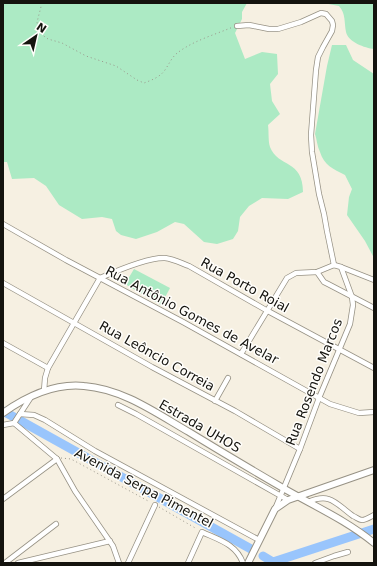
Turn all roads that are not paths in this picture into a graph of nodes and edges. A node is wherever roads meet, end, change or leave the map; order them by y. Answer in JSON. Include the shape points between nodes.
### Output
{"nodes":[{"id":1,"x":237,"y":26,"type":"road end"},
{"id":2,"x":3,"y":224,"type":"edge"},
{"id":3,"x":334,"y":265,"type":"junction"},
{"id":4,"x":341,"y":267,"type":"junction"},
{"id":5,"x":317,"y":272,"type":"junction"},
{"id":6,"x":100,"y":278,"type":"junction"},
{"id":7,"x":374,"y":280,"type":"edge"},
{"id":8,"x":3,"y":283,"type":"edge"},
{"id":9,"x":352,"y":297,"type":"junction"},
{"id":10,"x":374,"y":308,"type":"edge"},
{"id":11,"x":266,"y":310,"type":"junction"},
{"id":12,"x":74,"y":323,"type":"junction"},
{"id":13,"x":3,"y":343,"type":"edge"},
{"id":14,"x":339,"y":349,"type":"junction"},
{"id":15,"x":241,"y":354,"type":"junction"},
{"id":16,"x":48,"y":368,"type":"junction"},
{"id":17,"x":374,"y":368,"type":"edge"},
{"id":18,"x":228,"y":378,"type":"dead end"},
{"id":19,"x":44,"y":391,"type":"junction"},
{"id":20,"x":32,"y":395,"type":"junction"},
{"id":21,"x":319,"y":398,"type":"junction"},
{"id":22,"x":215,"y":401,"type":"junction"},
{"id":23,"x":118,"y":405,"type":"dead end"},
{"id":24,"x":374,"y":412,"type":"edge"},
{"id":25,"x":3,"y":413,"type":"edge"},
{"id":26,"x":20,"y":414,"type":"junction"},
{"id":27,"x":14,"y":422,"type":"junction"},
{"id":28,"x":3,"y":425,"type":"edge"},
{"id":29,"x":300,"y":449,"type":"junction"},
{"id":30,"x":57,"y":459,"type":"junction"},
{"id":31,"x":374,"y":470,"type":"edge"},
{"id":32,"x":284,"y":488,"type":"junction"},
{"id":33,"x":281,"y":496,"type":"junction"},
{"id":34,"x":298,"y":497,"type":"junction"},
{"id":35,"x":3,"y":499,"type":"edge"},
{"id":36,"x":288,"y":500,"type":"junction"},
{"id":37,"x":308,"y":502,"type":"junction"},
{"id":38,"x":155,"y":505,"type":"road end"},
{"id":39,"x":275,"y":509,"type":"junction"},
{"id":40,"x":374,"y":515,"type":"edge"},
{"id":41,"x":56,"y":524,"type":"dead end"},
{"id":42,"x":259,"y":540,"type":"junction"},
{"id":43,"x":110,"y":541,"type":"junction"},
{"id":44,"x":374,"y":543,"type":"edge"},
{"id":45,"x":348,"y":552,"type":"dead end"},
{"id":46,"x":249,"y":561,"type":"edge"},
{"id":47,"x":5,"y":563,"type":"edge"},
{"id":48,"x":18,"y":563,"type":"edge"},
{"id":49,"x":119,"y":563,"type":"edge"},
{"id":50,"x":128,"y":563,"type":"edge"},
{"id":51,"x":188,"y":563,"type":"edge"},
{"id":52,"x":243,"y":563,"type":"edge"},
{"id":53,"x":315,"y":563,"type":"edge"}],
"edges":[{"from":1,"to":3,"type":"street","via":[[278,29],[321,13],[326,14],[332,21],[332,31],[318,57],[311,135],[318,194]]},
{"from":2,"to":6,"type":"street","name":"Rua Antônio Gomes de Avelar"},
{"from":3,"to":4,"type":"street"},
{"from":3,"to":5,"type":"street"},
{"from":4,"to":7,"type":"street"},
{"from":4,"to":9,"type":"street","name":"Rua Rosendo Marcos"},
{"from":5,"to":9,"type":"street","via":[[324,282]]},
{"from":5,"to":11,"type":"street","via":[[296,273],[287,278]]},
{"from":6,"to":11,"type":"street","name":"Rua Porto Roial","via":[[151,260],[165,258],[189,266]]},
{"from":6,"to":12,"type":"street"},
{"from":6,"to":15,"type":"street","name":"Rua Antônio Gomes de Avelar"},
{"from":8,"to":12,"type":"street","name":"Rua Leôncio Correia"},
{"from":9,"to":10,"type":"street"},
{"from":9,"to":14,"type":"street","name":"Rua Rosendo Marcos","via":[[350,324]]},
{"from":11,"to":14,"type":"street","name":"Rua Porto Roial"},
{"from":11,"to":15,"type":"street"},
{"from":12,"to":16,"type":"street"},
{"from":12,"to":22,"type":"street","name":"Rua Leôncio Correia"},
{"from":13,"to":16,"type":"street"},
{"from":14,"to":17,"type":"street","name":"Rua Porto Roial"},
{"from":14,"to":21,"type":"street","name":"Rua Rosendo Marcos"},
{"from":15,"to":21,"type":"street","name":"Rua Antônio Gomes de Avelar"},
{"from":16,"to":19,"type":"street"},
{"from":18,"to":22,"type":"street"},
{"from":19,"to":20,"type":"street","name":"Estrada UHOS"},
{"from":19,"to":32,"type":"street","name":"Estrada UHOS","via":[[70,385],[85,386],[127,397]]},
{"from":20,"to":25,"type":"street","name":"Estrada UHOS"},
{"from":20,"to":26,"type":"street"},
{"from":21,"to":24,"type":"street","name":"Rua Antônio Gomes de Avelar","via":[[339,408],[359,413]]},
{"from":21,"to":29,"type":"street","name":"Rua Rosendo Marcos"},
{"from":22,"to":29,"type":"street","name":"Rua Leôncio Correia"},
{"from":23,"to":33,"type":"street"},
{"from":26,"to":27,"type":"street"},
{"from":26,"to":42,"type":"street","name":"Avenida Serpa Pimentel","via":[[34,415],[46,420],[94,452]]},
{"from":27,"to":28,"type":"street"},
{"from":27,"to":30,"type":"street","name":"Avenida Serpa Pimentel"},
{"from":29,"to":32,"type":"street","name":"Rua Rosendo Marcos"},
{"from":30,"to":35,"type":"street"},
{"from":30,"to":43,"type":"street","via":[[75,491]]},
{"from":31,"to":34,"type":"street"},
{"from":32,"to":33,"type":"street","name":"Rua Rosendo Marcos"},
{"from":32,"to":34,"type":"street","name":"Estrada UHOS"},
{"from":33,"to":36,"type":"street"},
{"from":33,"to":39,"type":"street","name":"Rua Rosendo Marcos"},
{"from":34,"to":36,"type":"street"},
{"from":34,"to":37,"type":"street","name":"Estrada UHOS"},
{"from":36,"to":39,"type":"street"},
{"from":37,"to":40,"type":"street","via":[[315,498],[325,498],[334,501],[358,519]]},
{"from":37,"to":44,"type":"street","name":"Estrada UHOS","via":[[352,526]]},
{"from":38,"to":50,"type":"street"},
{"from":39,"to":42,"type":"street"},
{"from":41,"to":47,"type":"street"},
{"from":42,"to":46,"type":"street"},
{"from":43,"to":48,"type":"street"},
{"from":43,"to":49,"type":"street"},
{"from":45,"to":53,"type":"street"},
{"from":51,"to":52,"type":"street","name":"Avenida Serpa Pimentel","via":[[202,532],[236,550]]}]}
